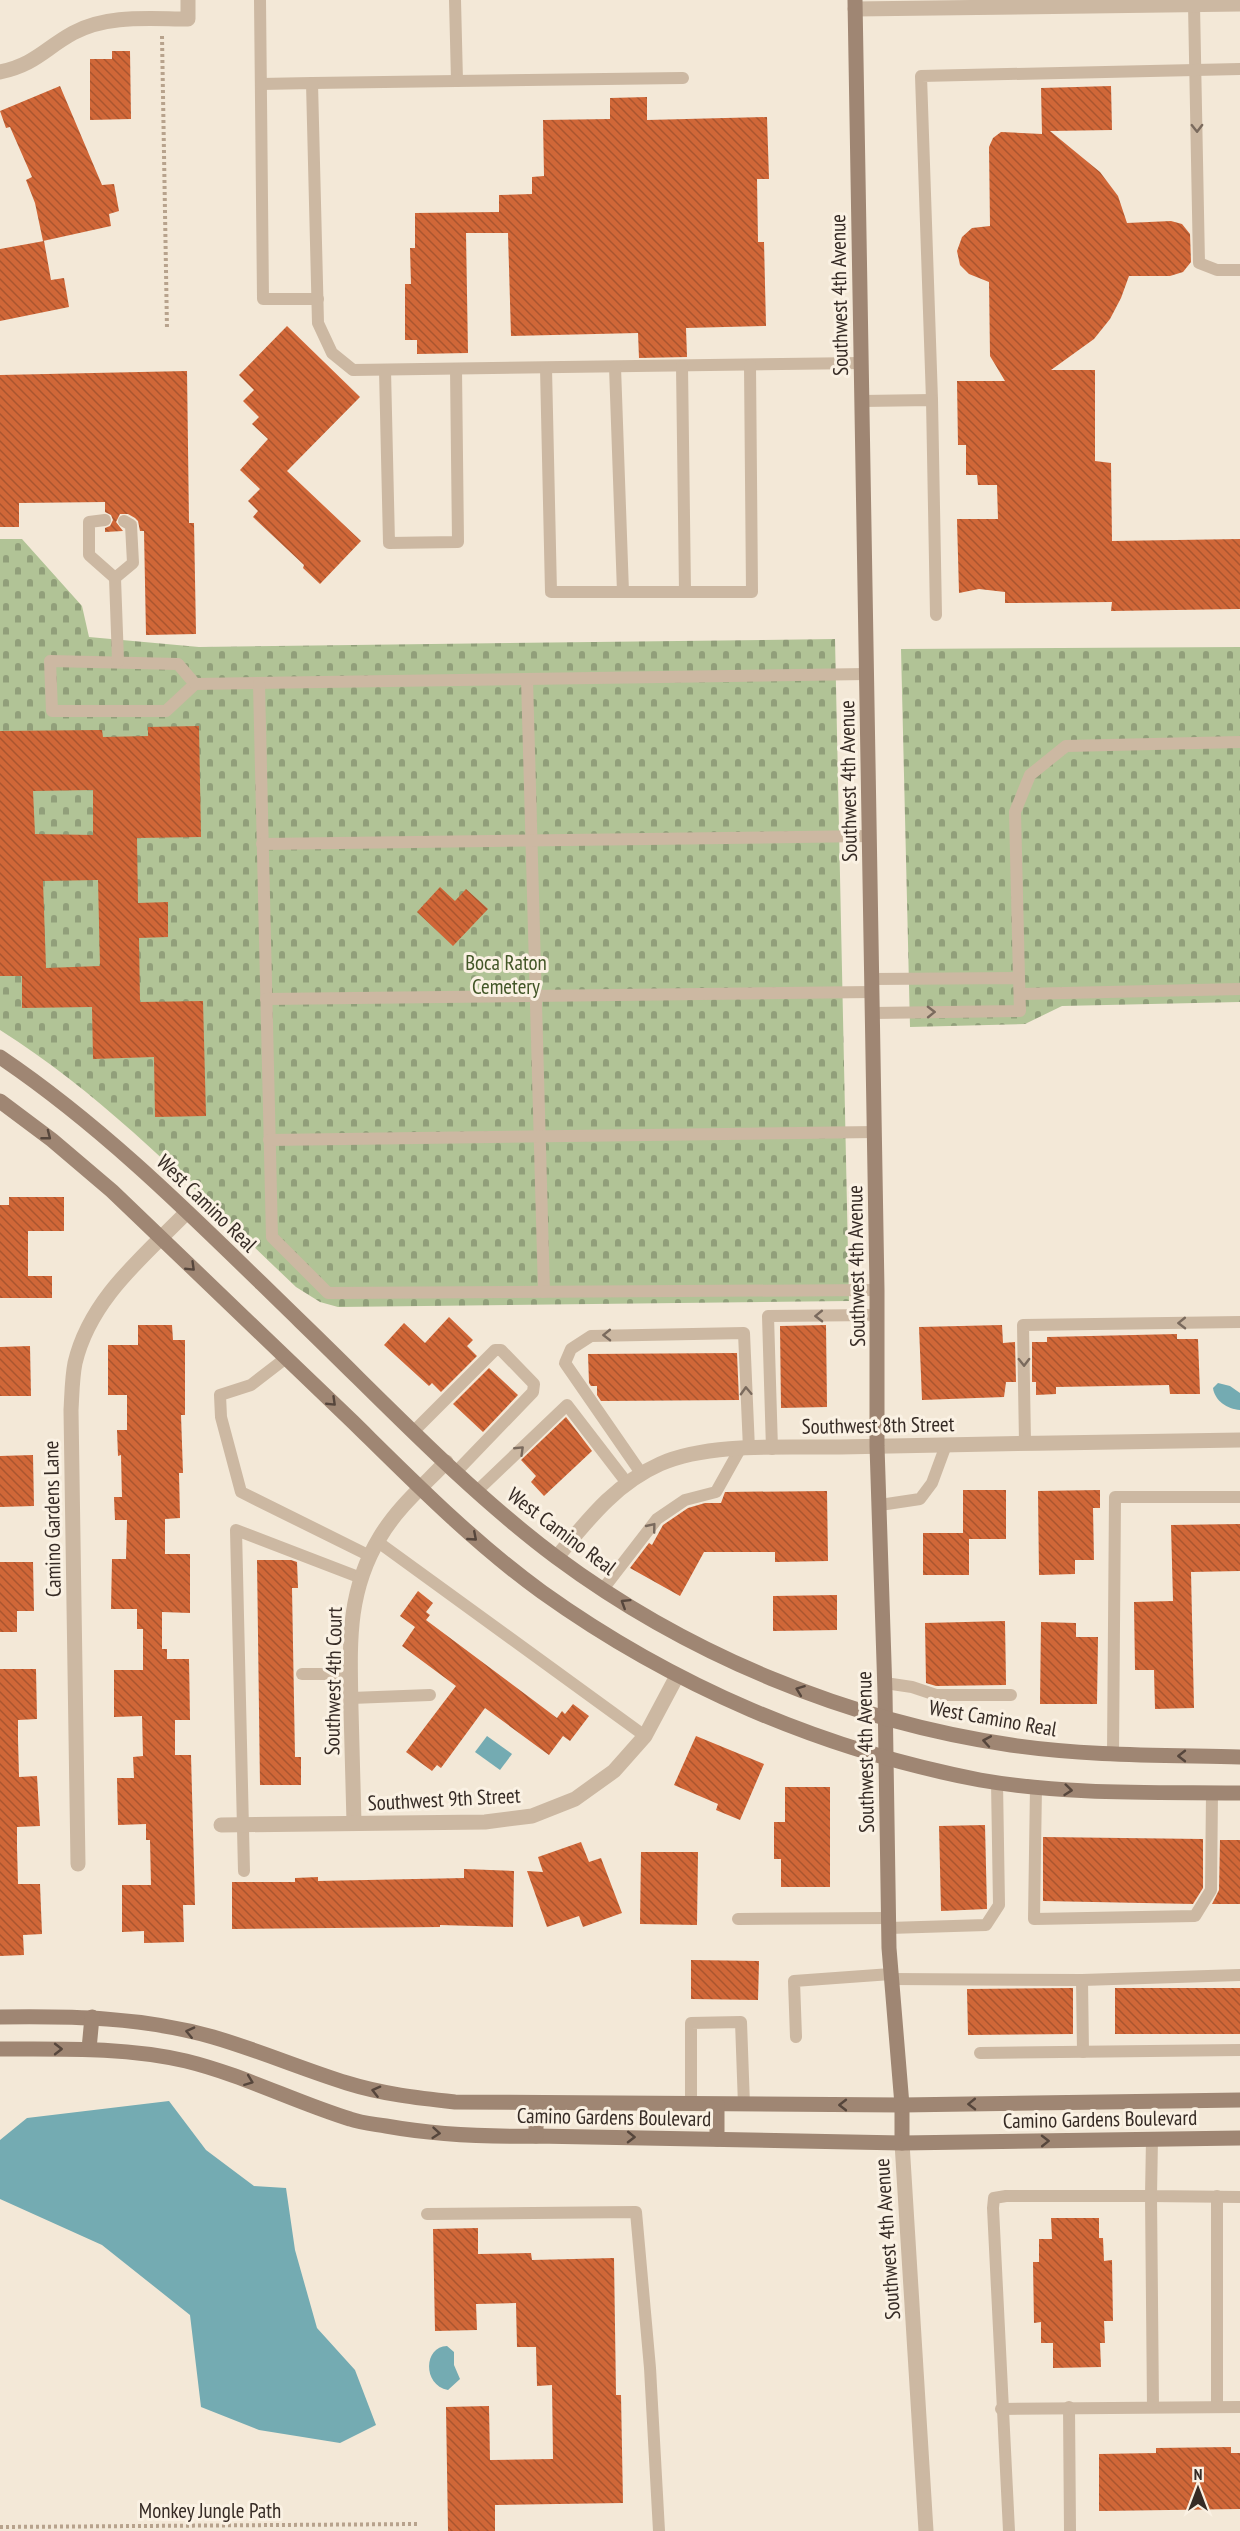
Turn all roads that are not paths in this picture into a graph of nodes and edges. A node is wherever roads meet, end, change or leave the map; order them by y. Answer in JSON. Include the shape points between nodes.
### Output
{"nodes":[{"id":1,"x":188,"y":0,"type":"edge"},
{"id":2,"x":260,"y":0,"type":"edge"},
{"id":3,"x":454,"y":0,"type":"edge"},
{"id":4,"x":1240,"y":4,"type":"edge"},
{"id":5,"x":855,"y":5,"type":"edge"},
{"id":6,"x":1194,"y":5,"type":"junction"},
{"id":7,"x":1240,"y":69,"type":"edge"},
{"id":8,"x":1196,"y":70,"type":"junction"},
{"id":9,"x":0,"y":72,"type":"edge"},
{"id":10,"x":683,"y":78,"type":"dead end"},
{"id":11,"x":457,"y":81,"type":"junction"},
{"id":12,"x":312,"y":83,"type":"junction"},
{"id":13,"x":261,"y":84,"type":"junction"},
{"id":14,"x":1240,"y":270,"type":"edge"},
{"id":15,"x":318,"y":299,"type":"junction"},
{"id":16,"x":861,"y":363,"type":"junction"},
{"id":17,"x":750,"y":365,"type":"junction"},
{"id":18,"x":682,"y":366,"type":"junction"},
{"id":19,"x":615,"y":367,"type":"junction"},
{"id":20,"x":546,"y":368,"type":"junction"},
{"id":21,"x":456,"y":369,"type":"junction"},
{"id":22,"x":385,"y":370,"type":"junction"},
{"id":23,"x":932,"y":400,"type":"junction"},
{"id":24,"x":862,"y":401,"type":"junction"},
{"id":25,"x":105,"y":520,"type":"dead end"},
{"id":26,"x":124,"y":520,"type":"dead end"},
{"id":27,"x":115,"y":578,"type":"junction"},
{"id":28,"x":622,"y":592,"type":"junction"},
{"id":29,"x":685,"y":592,"type":"junction"},
{"id":30,"x":936,"y":615,"type":"dead end"},
{"id":31,"x":118,"y":662,"type":"junction"},
{"id":32,"x":867,"y":674,"type":"junction"},
{"id":33,"x":527,"y":679,"type":"junction"},
{"id":34,"x":195,"y":684,"type":"junction"},
{"id":35,"x":259,"y":684,"type":"junction"},
{"id":36,"x":1240,"y":742,"type":"edge"},
{"id":37,"x":869,"y":836,"type":"junction"},
{"id":38,"x":531,"y":840,"type":"junction"},
{"id":39,"x":262,"y":844,"type":"junction"},
{"id":40,"x":1019,"y":978,"type":"junction"},
{"id":41,"x":872,"y":986,"type":"junction"},
{"id":42,"x":1240,"y":989,"type":"edge"},
{"id":43,"x":1020,"y":994,"type":"junction"},
{"id":44,"x":535,"y":996,"type":"junction"},
{"id":45,"x":266,"y":999,"type":"junction"},
{"id":46,"x":873,"y":1013,"type":"junction"},
{"id":47,"x":0,"y":1057,"type":"edge"},
{"id":48,"x":0,"y":1101,"type":"edge"},
{"id":49,"x":875,"y":1132,"type":"junction"},
{"id":50,"x":539,"y":1136,"type":"junction"},
{"id":51,"x":270,"y":1140,"type":"junction"},
{"id":52,"x":187,"y":1212,"type":"junction"},
{"id":53,"x":161,"y":1238,"type":"junction"},
{"id":54,"x":878,"y":1290,"type":"junction"},
{"id":55,"x":544,"y":1292,"type":"junction"},
{"id":56,"x":878,"y":1315,"type":"junction"},
{"id":57,"x":1240,"y":1322,"type":"edge"},
{"id":58,"x":286,"y":1358,"type":"junction"},
{"id":59,"x":414,"y":1431,"type":"junction"},
{"id":60,"x":1240,"y":1440,"type":"edge"},
{"id":61,"x":1025,"y":1443,"type":"junction"},
{"id":62,"x":946,"y":1445,"type":"junction"},
{"id":63,"x":878,"y":1446,"type":"junction"},
{"id":64,"x":744,"y":1449,"type":"junction"},
{"id":65,"x":772,"y":1449,"type":"junction"},
{"id":66,"x":452,"y":1466,"type":"junction"},
{"id":67,"x":641,"y":1473,"type":"junction"},
{"id":68,"x":627,"y":1483,"type":"junction"},
{"id":69,"x":421,"y":1488,"type":"junction"},
{"id":70,"x":477,"y":1491,"type":"junction"},
{"id":71,"x":1240,"y":1497,"type":"edge"},
{"id":72,"x":880,"y":1505,"type":"junction"},
{"id":73,"x":378,"y":1542,"type":"junction"},
{"id":74,"x":370,"y":1556,"type":"junction"},
{"id":75,"x":557,"y":1557,"type":"junction"},
{"id":76,"x":361,"y":1578,"type":"junction"},
{"id":77,"x":603,"y":1589,"type":"junction"},
{"id":78,"x":302,"y":1674,"type":"dead end"},
{"id":79,"x":351,"y":1674,"type":"junction"},
{"id":80,"x":677,"y":1676,"type":"junction"},
{"id":81,"x":885,"y":1683,"type":"junction"},
{"id":82,"x":429,"y":1695,"type":"dead end"},
{"id":83,"x":1011,"y":1695,"type":"dead end"},
{"id":84,"x":351,"y":1698,"type":"junction"},
{"id":85,"x":885,"y":1718,"type":"junction"},
{"id":86,"x":645,"y":1736,"type":"junction"},
{"id":87,"x":1113,"y":1754,"type":"junction"},
{"id":88,"x":1240,"y":1757,"type":"edge"},
{"id":89,"x":886,"y":1758,"type":"junction"},
{"id":90,"x":997,"y":1782,"type":"junction"},
{"id":91,"x":1036,"y":1786,"type":"junction"},
{"id":92,"x":1212,"y":1793,"type":"junction"},
{"id":93,"x":1240,"y":1794,"type":"edge"},
{"id":94,"x":354,"y":1823,"type":"junction"},
{"id":95,"x":221,"y":1825,"type":"dead end"},
{"id":96,"x":243,"y":1825,"type":"junction"},
{"id":97,"x":78,"y":1864,"type":"dead end"},
{"id":98,"x":244,"y":1871,"type":"dead end"},
{"id":99,"x":738,"y":1919,"type":"dead end"},
{"id":100,"x":889,"y":1923,"type":"junction"},
{"id":101,"x":1240,"y":1975,"type":"edge"},
{"id":102,"x":892,"y":1976,"type":"junction"},
{"id":103,"x":1082,"y":1980,"type":"junction"},
{"id":104,"x":0,"y":2017,"type":"edge"},
{"id":105,"x":92,"y":2017,"type":"junction"},
{"id":106,"x":796,"y":2037,"type":"dead end"},
{"id":107,"x":0,"y":2049,"type":"edge"},
{"id":108,"x":89,"y":2049,"type":"junction"},
{"id":109,"x":1240,"y":2050,"type":"edge"},
{"id":110,"x":1083,"y":2052,"type":"junction"},
{"id":111,"x":980,"y":2053,"type":"dead end"},
{"id":112,"x":1240,"y":2100,"type":"edge"},
{"id":113,"x":536,"y":2104,"type":"junction"},
{"id":114,"x":691,"y":2105,"type":"junction"},
{"id":115,"x":717,"y":2105,"type":"junction"},
{"id":116,"x":744,"y":2105,"type":"junction"},
{"id":117,"x":902,"y":2105,"type":"junction"},
{"id":118,"x":536,"y":2136,"type":"junction"},
{"id":119,"x":1240,"y":2138,"type":"edge"},
{"id":120,"x":717,"y":2139,"type":"junction"},
{"id":121,"x":1152,"y":2139,"type":"junction"},
{"id":122,"x":902,"y":2143,"type":"junction"},
{"id":123,"x":1151,"y":2196,"type":"junction"},
{"id":124,"x":1217,"y":2196,"type":"junction"},
{"id":125,"x":1240,"y":2197,"type":"edge"},
{"id":126,"x":427,"y":2214,"type":"dead end"},
{"id":127,"x":1153,"y":2407,"type":"junction"},
{"id":128,"x":1217,"y":2407,"type":"junction"},
{"id":129,"x":1240,"y":2407,"type":"edge"},
{"id":130,"x":1069,"y":2408,"type":"junction"},
{"id":131,"x":1001,"y":2409,"type":"junction"},
{"id":132,"x":659,"y":2531,"type":"edge"},
{"id":133,"x":926,"y":2531,"type":"edge"},
{"id":134,"x":1009,"y":2531,"type":"edge"},
{"id":135,"x":1070,"y":2531,"type":"edge"}],
"edges":[{"from":1,"to":9,"type":"street","via":[[188,19],[96,24],[74,33],[38,59]]},
{"from":2,"to":13,"type":"lane"},
{"from":3,"to":11,"type":"lane"},
{"from":4,"to":6,"type":"street"},
{"from":5,"to":6,"type":"street"},
{"from":5,"to":16,"type":"street","name":"Southwest 4th Avenue"},
{"from":6,"to":8,"type":"lane"},
{"from":7,"to":8,"type":"lane"},
{"from":8,"to":14,"type":"lane","one_way":true,"via":[[1199,263],[1217,270]]},
{"from":8,"to":23,"type":"lane","via":[[921,76]]},
{"from":10,"to":11,"type":"lane"},
{"from":11,"to":12,"type":"lane"},
{"from":12,"to":13,"type":"lane"},
{"from":12,"to":15,"type":"lane"},
{"from":13,"to":15,"type":"lane","via":[[263,299]]},
{"from":15,"to":22,"type":"lane","via":[[318,323],[332,353],[352,370]]},
{"from":16,"to":17,"type":"lane"},
{"from":16,"to":24,"type":"street","name":"Southwest 4th Avenue"},
{"from":17,"to":18,"type":"lane"},
{"from":17,"to":29,"type":"lane","via":[[752,592]]},
{"from":18,"to":19,"type":"lane"},
{"from":18,"to":29,"type":"lane"},
{"from":19,"to":20,"type":"lane"},
{"from":19,"to":28,"type":"lane"},
{"from":20,"to":21,"type":"lane"},
{"from":20,"to":28,"type":"lane","via":[[551,592]]},
{"from":21,"to":22,"type":"lane"},
{"from":21,"to":22,"type":"lane","via":[[458,542],[389,543]]},
{"from":23,"to":24,"type":"lane"},
{"from":23,"to":30,"type":"lane"},
{"from":24,"to":32,"type":"street","name":"Southwest 4th Avenue"},
{"from":25,"to":27,"type":"lane","via":[[89,522],[89,555]]},
{"from":26,"to":27,"type":"lane","via":[[131,525],[133,563]]},
{"from":27,"to":31,"type":"lane"},
{"from":28,"to":29,"type":"lane"},
{"from":31,"to":34,"type":"lane","via":[[178,664]]},
{"from":31,"to":34,"type":"lane","via":[[51,661],[52,711],[166,711]]},
{"from":32,"to":33,"type":"lane"},
{"from":32,"to":37,"type":"street","name":"Southwest 4th Avenue"},
{"from":33,"to":35,"type":"lane"},
{"from":33,"to":38,"type":"lane"},
{"from":34,"to":35,"type":"lane"},
{"from":35,"to":39,"type":"lane"},
{"from":36,"to":40,"type":"lane","via":[[1066,746],[1030,775],[1015,812]]},
{"from":37,"to":38,"type":"lane"},
{"from":37,"to":41,"type":"street","name":"Southwest 4th Avenue"},
{"from":38,"to":39,"type":"lane"},
{"from":38,"to":44,"type":"lane"},
{"from":39,"to":45,"type":"lane"},
{"from":40,"to":41,"type":"lane"},
{"from":40,"to":43,"type":"lane"},
{"from":41,"to":44,"type":"lane"},
{"from":41,"to":46,"type":"street","name":"Southwest 4th Avenue"},
{"from":42,"to":43,"type":"lane"},
{"from":46,"to":43,"type":"lane","one_way":true,"via":[[1020,1011]]},
{"from":44,"to":45,"type":"lane"},
{"from":44,"to":50,"type":"lane"},
{"from":45,"to":51,"type":"lane"},
{"from":46,"to":49,"type":"street","name":"Southwest 4th Avenue"},
{"from":47,"to":52,"type":"street","name":"West Camino Real","via":[[96,1128]]},
{"from":48,"to":53,"type":"street","one_way":true,"via":[[95,1176]]},
{"from":49,"to":50,"type":"lane"},
{"from":49,"to":54,"type":"street","name":"Southwest 4th Avenue"},
{"from":50,"to":51,"type":"lane"},
{"from":50,"to":55,"type":"lane"},
{"from":51,"to":55,"type":"lane","via":[[272,1237],[328,1293]]},
{"from":52,"to":53,"type":"street","name":"Camino Gardens Lane"},
{"from":52,"to":59,"type":"street","name":"West Camino Real"},
{"from":53,"to":58,"type":"street","one_way":true},
{"from":53,"to":97,"type":"street","name":"Camino Gardens Lane","via":[[101,1304],[75,1364],[71,1410]]},
{"from":54,"to":55,"type":"lane"},
{"from":54,"to":56,"type":"street","name":"Southwest 4th Avenue"},
{"from":56,"to":63,"type":"street","name":"Southwest 4th Avenue"},
{"from":56,"to":65,"type":"lane","one_way":true,"via":[[768,1316]]},
{"from":57,"to":61,"type":"lane","one_way":true,"via":[[1023,1325]]},
{"from":58,"to":69,"type":"street","one_way":true},
{"from":58,"to":74,"type":"lane","via":[[251,1385],[220,1395],[221,1417],[241,1492]]},
{"from":59,"to":66,"type":"street","name":"West Camino Real"},
{"from":59,"to":66,"type":"lane","via":[[495,1350],[501,1350],[534,1384],[533,1392]]},
{"from":60,"to":61,"type":"street","name":"Southwest 8th Street"},
{"from":61,"to":62,"type":"street","name":"Southwest 8th Street"},
{"from":62,"to":63,"type":"street","name":"Southwest 8th Street"},
{"from":62,"to":72,"type":"lane","via":[[932,1483],[920,1499]]},
{"from":63,"to":65,"type":"street","name":"Southwest 8th Street"},
{"from":63,"to":72,"type":"street","name":"Southwest 4th Avenue"},
{"from":64,"to":65,"type":"street","name":"Southwest 8th Street"},
{"from":64,"to":67,"type":"street","name":"Southwest 8th Street","via":[[683,1456]]},
{"from":64,"to":67,"type":"lane","one_way":true,"via":[[744,1333],[591,1335],[571,1349],[566,1363]]},
{"from":77,"to":64,"type":"lane","one_way":true,"via":[[657,1519],[685,1500],[717,1492]]},
{"from":66,"to":69,"type":"street","name":"Southwest 4th Court"},
{"from":66,"to":70,"type":"street","name":"West Camino Real"},
{"from":67,"to":68,"type":"street","name":"Southwest 8th Street"},
{"from":70,"to":68,"type":"lane","one_way":true,"via":[[567,1405]]},
{"from":68,"to":75,"type":"street","name":"Southwest 8th Street","via":[[606,1500]]},
{"from":69,"to":73,"type":"street","name":"Southwest 4th Court"},
{"from":69,"to":80,"type":"street","one_way":true,"via":[[478,1541],[540,1590]]},
{"from":70,"to":75,"type":"street","name":"West Camino Real"},
{"from":71,"to":87,"type":"lane","via":[[1115,1497]]},
{"from":72,"to":81,"type":"street","name":"Southwest 4th Avenue"},
{"from":73,"to":74,"type":"street","name":"Southwest 4th Court"},
{"from":73,"to":86,"type":"lane"},
{"from":74,"to":76,"type":"street","name":"Southwest 4th Court"},
{"from":75,"to":77,"type":"street","name":"West Camino Real"},
{"from":76,"to":79,"type":"street","name":"Southwest 4th Court","via":[[351,1624]]},
{"from":76,"to":96,"type":"lane","via":[[236,1530]]},
{"from":85,"to":77,"type":"street","name":"West Camino Real","one_way":true,"via":[[744,1667],[677,1634]]},
{"from":78,"to":79,"type":"lane"},
{"from":79,"to":84,"type":"street","name":"Southwest 4th Court"},
{"from":80,"to":86,"type":"street","name":"Southwest 9th Street"},
{"from":80,"to":89,"type":"street","via":[[784,1724]]},
{"from":81,"to":83,"type":"lane","via":[[936,1695]]},
{"from":81,"to":85,"type":"street","name":"Southwest 4th Avenue"},
{"from":82,"to":84,"type":"lane"},
{"from":84,"to":94,"type":"street","name":"Southwest 4th Court"},
{"from":87,"to":85,"type":"street","name":"West Camino Real","one_way":true,"via":[[1009,1745]]},
{"from":85,"to":89,"type":"street","name":"Southwest 4th Avenue"},
{"from":86,"to":94,"type":"street","name":"Southwest 9th Street","via":[[614,1772],[596,1786],[532,1816],[485,1822]]},
{"from":88,"to":87,"type":"street","name":"West Camino Real","one_way":true},
{"from":89,"to":90,"type":"street"},
{"from":89,"to":100,"type":"street","name":"Southwest 4th Avenue"},
{"from":90,"to":91,"type":"street"},
{"from":90,"to":100,"type":"lane","via":[[999,1905],[986,1925]]},
{"from":91,"to":92,"type":"street","one_way":true,"via":[[1076,1791]]},
{"from":91,"to":92,"type":"lane","via":[[1034,1919],[1195,1916],[1211,1890]]},
{"from":92,"to":93,"type":"street"},
{"from":94,"to":96,"type":"street","name":"Southwest 9th Street"},
{"from":95,"to":96,"type":"street","name":"Southwest 9th Street"},
{"from":96,"to":98,"type":"lane"},
{"from":99,"to":100,"type":"lane"},
{"from":100,"to":102,"type":"street","name":"Southwest 4th Avenue"},
{"from":101,"to":103,"type":"lane"},
{"from":102,"to":103,"type":"lane"},
{"from":102,"to":106,"type":"lane","via":[[794,1981]]},
{"from":102,"to":117,"type":"street","name":"Southwest 4th Avenue"},
{"from":103,"to":110,"type":"lane"},
{"from":104,"to":105,"type":"street","name":"Camino Gardens Boulevard"},
{"from":105,"to":108,"type":"street"},
{"from":113,"to":105,"type":"street","name":"Camino Gardens Boulevard","one_way":true,"via":[[454,2102],[393,2095],[347,2084],[212,2037],[135,2021]]},
{"from":107,"to":108,"type":"street","name":"Camino Gardens Boulevard","one_way":true},
{"from":108,"to":118,"type":"street","name":"Camino Gardens Boulevard","one_way":true,"via":[[186,2061],[351,2120],[418,2132]]},
{"from":109,"to":110,"type":"lane"},
{"from":110,"to":111,"type":"lane"},
{"from":112,"to":117,"type":"street","name":"Camino Gardens Boulevard","one_way":true},
{"from":113,"to":114,"type":"street","name":"Camino Gardens Boulevard"},
{"from":113,"to":118,"type":"street"},
{"from":114,"to":115,"type":"street","name":"Camino Gardens Boulevard"},
{"from":114,"to":116,"type":"lane","via":[[692,2023],[741,2022]]},
{"from":115,"to":116,"type":"street","name":"Camino Gardens Boulevard"},
{"from":115,"to":120,"type":"street"},
{"from":117,"to":116,"type":"street","name":"Camino Gardens Boulevard","one_way":true},
{"from":117,"to":122,"type":"street","name":"Southwest 4th Avenue"},
{"from":118,"to":120,"type":"street","name":"Camino Gardens Boulevard","one_way":true},
{"from":119,"to":121,"type":"street","name":"Camino Gardens Boulevard"},
{"from":120,"to":122,"type":"street","name":"Camino Gardens Boulevard"},
{"from":122,"to":121,"type":"street","name":"Camino Gardens Boulevard","one_way":true},
{"from":121,"to":123,"type":"lane"},
{"from":122,"to":133,"type":"street","name":"Southwest 4th Avenue"},
{"from":123,"to":124,"type":"lane"},
{"from":123,"to":127,"type":"lane"},
{"from":123,"to":131,"type":"lane","via":[[994,2198]]},
{"from":124,"to":125,"type":"lane"},
{"from":124,"to":128,"type":"lane"},
{"from":126,"to":132,"type":"lane","via":[[636,2212]]},
{"from":127,"to":128,"type":"lane"},
{"from":127,"to":130,"type":"lane"},
{"from":128,"to":129,"type":"lane"},
{"from":130,"to":131,"type":"lane"},
{"from":130,"to":135,"type":"lane"},
{"from":131,"to":134,"type":"lane"}]}
